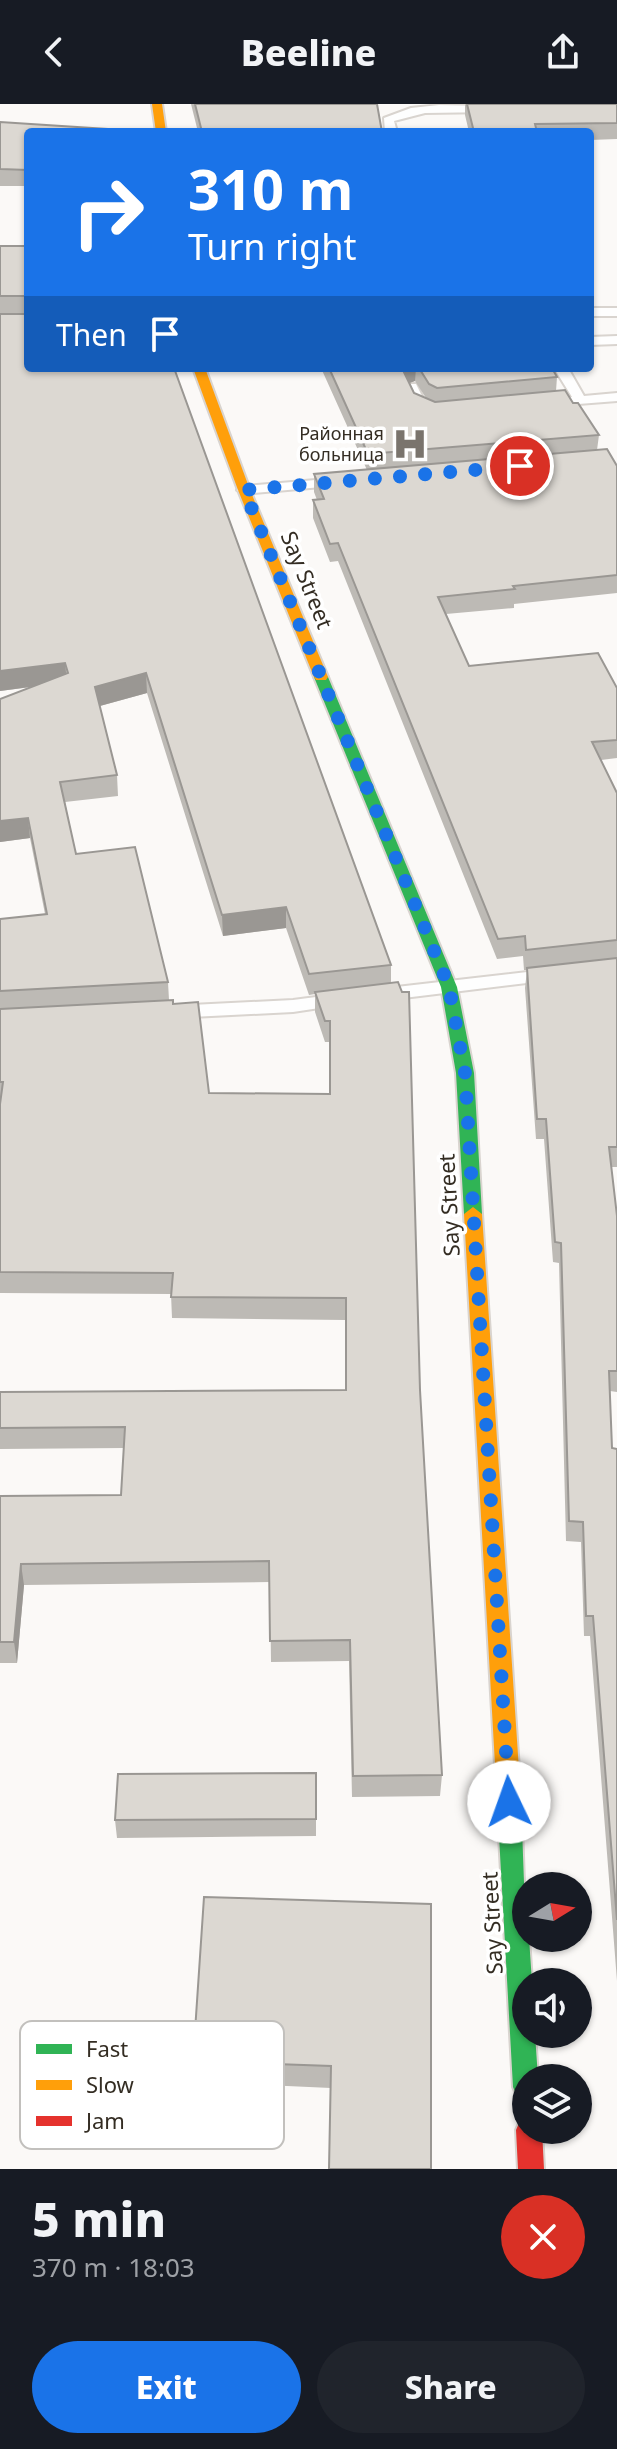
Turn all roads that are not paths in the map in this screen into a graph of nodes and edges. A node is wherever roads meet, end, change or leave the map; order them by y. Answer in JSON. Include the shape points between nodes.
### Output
{"nodes":[{"id":1,"x":157,"y":104,"type":"edge"},
{"id":2,"x":508,"y":109,"type":"edge"},
{"id":3,"x":160,"y":128,"type":"edge"},
{"id":4,"x":390,"y":128,"type":"edge"},
{"id":5,"x":594,"y":312,"type":"edge"},
{"id":6,"x":617,"y":312,"type":"edge"},
{"id":7,"x":617,"y":340,"type":"edge"},
{"id":8,"x":594,"y":341,"type":"edge"},
{"id":9,"x":200,"y":372,"type":"edge"},
{"id":10,"x":563,"y":372,"type":"edge"},
{"id":11,"x":411,"y":387,"type":"edge"},
{"id":12,"x":617,"y":397,"type":"edge"},
{"id":13,"x":580,"y":400,"type":"junction"},
{"id":14,"x":537,"y":404,"type":"edge"},
{"id":15,"x":449,"y":413,"type":"edge"},
{"id":16,"x":351,"y":481,"type":"edge"},
{"id":17,"x":244,"y":490,"type":"junction"},
{"id":18,"x":571,"y":973,"type":"edge"},
{"id":19,"x":449,"y":987,"type":"junction"},
{"id":20,"x":154,"y":1013,"type":"edge"},
{"id":21,"x":525,"y":2064,"type":"edge"},
{"id":22,"x":530,"y":2144,"type":"edge"},
{"id":23,"x":531,"y":2169,"type":"edge"}],
"edges":[{"from":1,"to":3,"type":"main road"},
{"from":2,"to":4,"type":"lane","via":[[415,110],[396,114],[388,120]]},
{"from":5,"to":6,"type":"lane"},
{"from":7,"to":8,"type":"lane"},
{"from":9,"to":17,"type":"main road","name":"Say Street"},
{"from":10,"to":13,"type":"lane"},
{"from":11,"to":15,"type":"lane","via":[[421,407]]},
{"from":12,"to":13,"type":"lane"},
{"from":13,"to":14,"type":"lane"},
{"from":16,"to":17,"type":"lane"},
{"from":17,"to":19,"type":"main road","name":"Say Street"},
{"from":18,"to":19,"type":"lane"},
{"from":19,"to":20,"type":"lane","via":[[293,1006]]},
{"from":19,"to":21,"type":"main road","name":"Say Street","via":[[465,1073]]},
{"from":22,"to":23,"type":"main road"}]}
